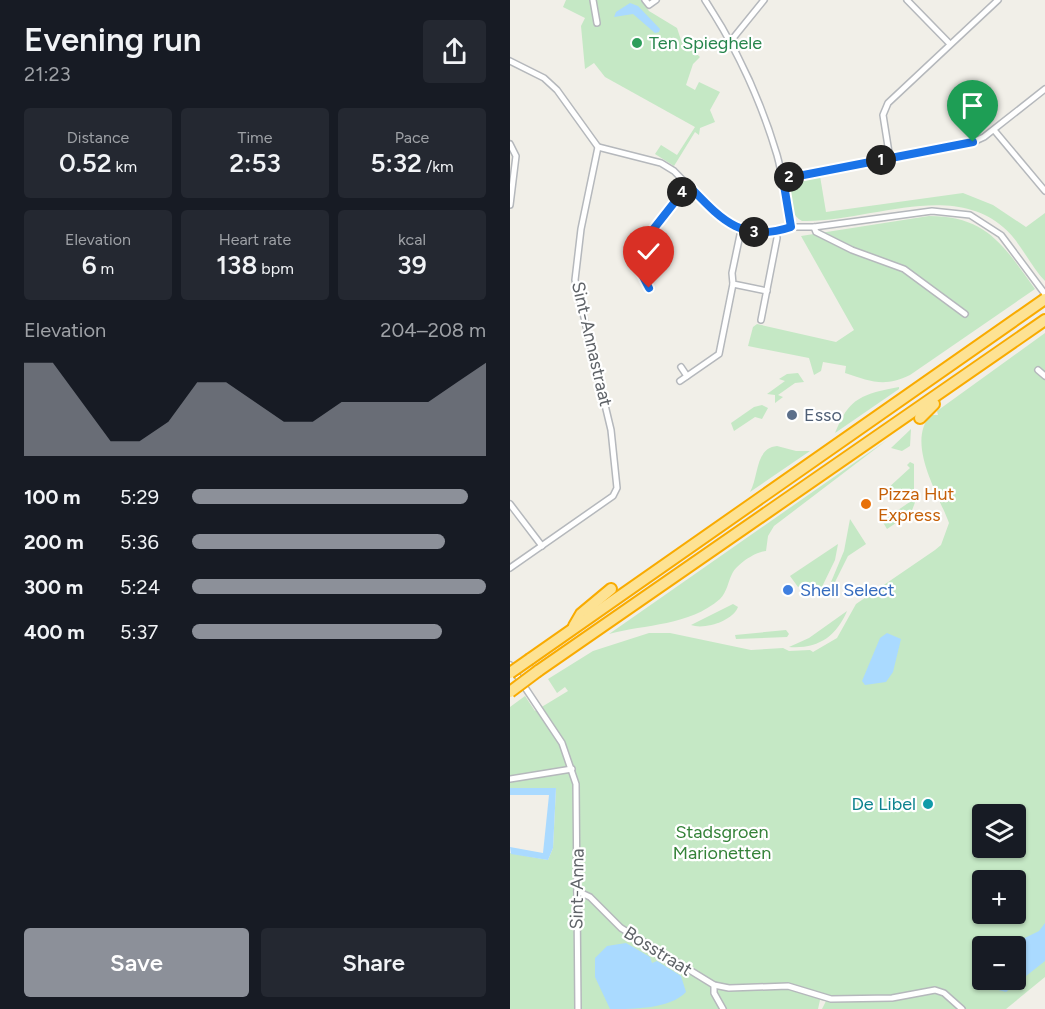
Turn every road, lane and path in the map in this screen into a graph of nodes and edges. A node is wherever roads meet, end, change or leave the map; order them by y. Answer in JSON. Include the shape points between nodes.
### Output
{"nodes":[{"id":1,"x":593,"y":0,"type":"edge"},
{"id":2,"x":645,"y":0,"type":"edge"},
{"id":3,"x":657,"y":0,"type":"edge"},
{"id":4,"x":705,"y":0,"type":"edge"},
{"id":5,"x":764,"y":0,"type":"edge"},
{"id":6,"x":907,"y":0,"type":"edge"},
{"id":7,"x":998,"y":0,"type":"edge"},
{"id":8,"x":597,"y":23,"type":"dead end"},
{"id":9,"x":730,"y":42,"type":"junction"},
{"id":10,"x":949,"y":43,"type":"junction"},
{"id":11,"x":510,"y":61,"type":"edge"},
{"id":12,"x":1045,"y":89,"type":"edge"},
{"id":13,"x":994,"y":130,"type":"junction"},
{"id":14,"x":510,"y":144,"type":"edge"},
{"id":15,"x":598,"y":147,"type":"junction"},
{"id":16,"x":890,"y":159,"type":"junction"},
{"id":17,"x":783,"y":179,"type":"junction"},
{"id":18,"x":688,"y":185,"type":"junction"},
{"id":19,"x":1045,"y":191,"type":"edge"},
{"id":20,"x":510,"y":205,"type":"edge"},
{"id":21,"x":791,"y":227,"type":"junction"},
{"id":22,"x":814,"y":227,"type":"junction"},
{"id":23,"x":741,"y":230,"type":"junction"},
{"id":24,"x":777,"y":238,"type":"dead end"},
{"id":25,"x":733,"y":284,"type":"junction"},
{"id":26,"x":649,"y":288,"type":"dead end"},
{"id":27,"x":767,"y":291,"type":"junction"},
{"id":28,"x":1045,"y":296,"type":"edge"},
{"id":29,"x":965,"y":314,"type":"dead end"},
{"id":30,"x":761,"y":320,"type":"dead end"},
{"id":31,"x":1045,"y":320,"type":"edge"},
{"id":32,"x":986,"y":340,"type":"junction"},
{"id":33,"x":939,"y":365,"type":"dead end"},
{"id":34,"x":681,"y":367,"type":"dead end"},
{"id":35,"x":1038,"y":370,"type":"dead end"},
{"id":36,"x":687,"y":376,"type":"junction"},
{"id":37,"x":1045,"y":376,"type":"edge"},
{"id":38,"x":680,"y":381,"type":"dead end"},
{"id":39,"x":956,"y":383,"type":"junction"},
{"id":40,"x":920,"y":418,"type":"dead end"},
{"id":41,"x":510,"y":504,"type":"edge"},
{"id":42,"x":542,"y":546,"type":"junction"},
{"id":43,"x":510,"y":568,"type":"edge"},
{"id":44,"x":611,"y":588,"type":"dead end"},
{"id":45,"x":573,"y":628,"type":"junction"},
{"id":46,"x":584,"y":650,"type":"dead end"},
{"id":47,"x":568,"y":651,"type":"junction"},
{"id":48,"x":510,"y":665,"type":"edge"},
{"id":49,"x":510,"y":673,"type":"edge"},
{"id":50,"x":510,"y":692,"type":"edge"},
{"id":51,"x":572,"y":770,"type":"junction"},
{"id":52,"x":510,"y":779,"type":"edge"},
{"id":53,"x":577,"y":891,"type":"junction"},
{"id":54,"x":714,"y":985,"type":"junction"},
{"id":55,"x":578,"y":1009,"type":"edge"},
{"id":56,"x":723,"y":1009,"type":"edge"},
{"id":57,"x":962,"y":1009,"type":"edge"}],
"edges":[{"from":1,"to":8,"type":"street"},
{"from":2,"to":3,"type":"street","via":[[650,5]]},
{"from":4,"to":9,"type":"street"},
{"from":5,"to":9,"type":"street"},
{"from":6,"to":10,"type":"street"},
{"from":7,"to":10,"type":"street"},
{"from":9,"to":17,"type":"street","via":[[769,130]]},
{"from":10,"to":16,"type":"street","via":[[888,103],[883,115]]},
{"from":11,"to":15,"type":"street","via":[[544,78]]},
{"from":12,"to":13,"type":"street"},
{"from":13,"to":16,"type":"street","via":[[973,142]]},
{"from":13,"to":19,"type":"street"},
{"from":14,"to":20,"type":"street","via":[[516,156]]},
{"from":15,"to":18,"type":"street","via":[[661,163]]},
{"from":15,"to":42,"type":"street","name":"Sint-Annastraat","via":[[575,280],[611,430],[617,488],[613,496]]},
{"from":16,"to":17,"type":"street"},
{"from":17,"to":21,"type":"street"},
{"from":18,"to":23,"type":"street","via":[[720,218]]},
{"from":18,"to":26,"type":"street","via":[[648,236],[639,269]]},
{"from":21,"to":22,"type":"street"},
{"from":21,"to":23,"type":"street","via":[[775,232]]},
{"from":22,"to":28,"type":"street","via":[[955,211],[989,225],[1001,235]]},
{"from":22,"to":29,"type":"street","via":[[816,232],[852,250],[914,275]]},
{"from":23,"to":25,"type":"street"},
{"from":24,"to":27,"type":"street"},
{"from":25,"to":27,"type":"street"},
{"from":25,"to":36,"type":"street","via":[[719,354]]},
{"from":27,"to":30,"type":"street"},
{"from":28,"to":32,"type":"highway"},
{"from":31,"to":39,"type":"highway"},
{"from":32,"to":33,"type":"highway"},
{"from":32,"to":45,"type":"highway"},
{"from":34,"to":36,"type":"street"},
{"from":35,"to":37,"type":"street"},
{"from":36,"to":38,"type":"street"},
{"from":39,"to":40,"type":"highway"},
{"from":39,"to":47,"type":"highway"},
{"from":41,"to":42,"type":"street"},
{"from":42,"to":43,"type":"street"},
{"from":44,"to":45,"type":"highway","via":[[581,614]]},
{"from":45,"to":49,"type":"highway","bridge":true},
{"from":46,"to":47,"type":"highway"},
{"from":47,"to":50,"type":"highway","bridge":true},
{"from":48,"to":51,"type":"street","name":"Sint-Anna","via":[[562,743]]},
{"from":51,"to":52,"type":"street"},
{"from":51,"to":53,"type":"street","name":"Sint-Anna","via":[[577,795]]},
{"from":53,"to":54,"type":"street","name":"Bosstraat","via":[[595,901],[621,928]]},
{"from":53,"to":55,"type":"street","name":"Sint-Anna"},
{"from":54,"to":56,"type":"street"},
{"from":54,"to":57,"type":"street","name":"Bosstraat","via":[[788,986],[831,999],[892,998],[935,990]]}]}
